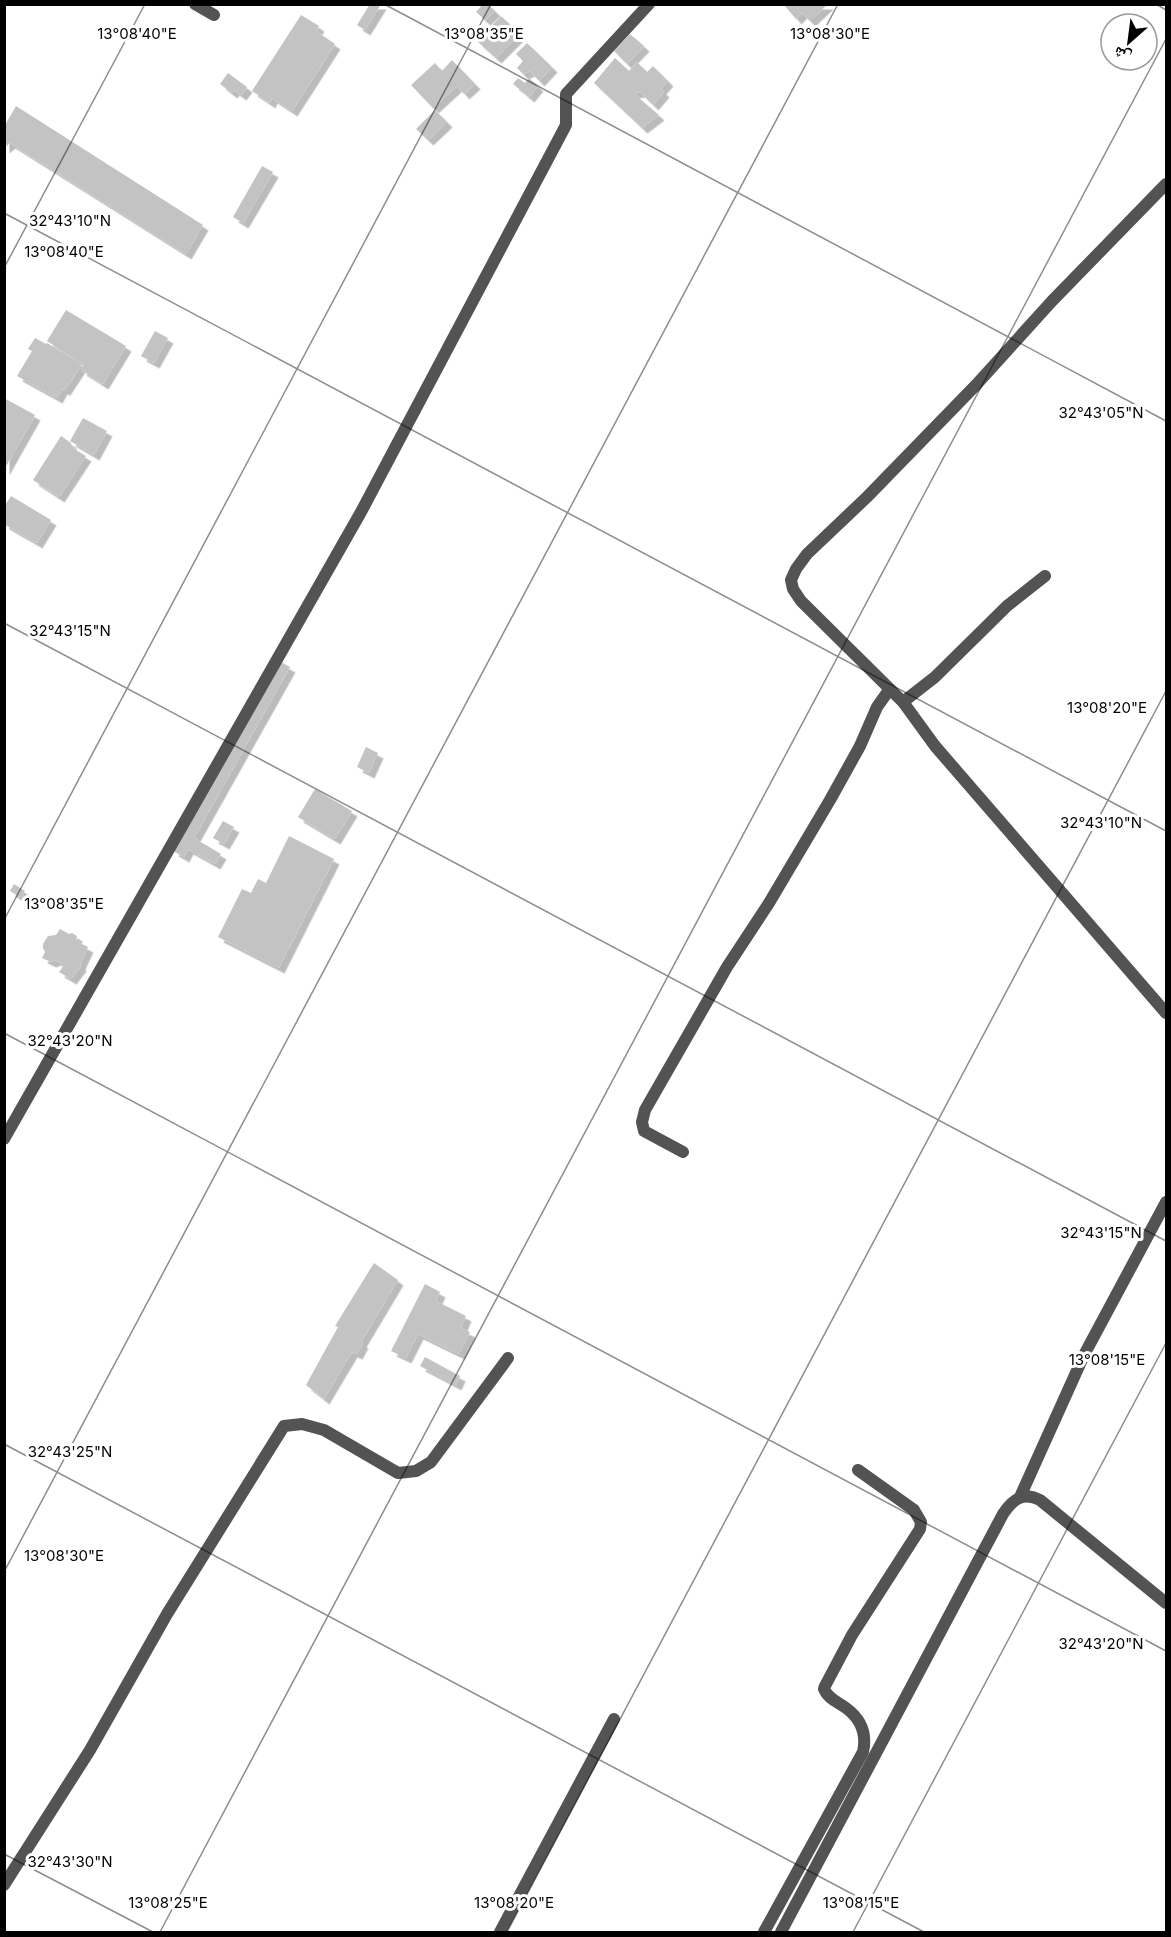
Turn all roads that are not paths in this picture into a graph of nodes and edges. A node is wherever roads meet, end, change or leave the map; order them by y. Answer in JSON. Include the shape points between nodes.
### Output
{"nodes":[{"id":1,"x":195,"y":4,"type":"edge"},
{"id":2,"x":649,"y":4,"type":"edge"},
{"id":3,"x":214,"y":15,"type":"dead end"},
{"id":4,"x":1167,"y":184,"type":"edge"},
{"id":5,"x":1045,"y":576,"type":"dead end"},
{"id":6,"x":889,"y":690,"type":"junction"},
{"id":7,"x":903,"y":702,"type":"junction"},
{"id":8,"x":1167,"y":1013,"type":"edge"},
{"id":9,"x":4,"y":1139,"type":"edge"},
{"id":10,"x":683,"y":1152,"type":"dead end"},
{"id":11,"x":1167,"y":1202,"type":"edge"},
{"id":12,"x":508,"y":1358,"type":"dead end"},
{"id":13,"x":858,"y":1470,"type":"dead end"},
{"id":14,"x":1020,"y":1497,"type":"junction"},
{"id":15,"x":1167,"y":1603,"type":"edge"},
{"id":16,"x":614,"y":1719,"type":"dead end"},
{"id":17,"x":4,"y":1884,"type":"edge"},
{"id":18,"x":500,"y":1932,"type":"edge"},
{"id":19,"x":764,"y":1932,"type":"edge"},
{"id":20,"x":781,"y":1932,"type":"edge"}],
"edges":[{"from":1,"to":3,"type":"street"},
{"from":2,"to":9,"type":"street","via":[[566,94],[566,125],[361,512]]},
{"from":4,"to":6,"type":"street","via":[[796,569],[791,580],[801,601]]},
{"from":5,"to":7,"type":"street"},
{"from":6,"to":7,"type":"street"},
{"from":6,"to":10,"type":"street","via":[[825,809],[727,967],[645,1110],[644,1131]]},
{"from":7,"to":8,"type":"street","via":[[935,746]]},
{"from":11,"to":14,"type":"street","via":[[1084,1355]]},
{"from":12,"to":17,"type":"street","via":[[431,1462],[416,1471],[398,1473],[324,1430],[303,1424],[284,1426],[167,1614],[90,1750]]},
{"from":13,"to":19,"type":"street","via":[[914,1510],[921,1522],[920,1529],[852,1635],[825,1686],[826,1694],[859,1722],[864,1733],[863,1752]]},
{"from":14,"to":15,"type":"street","via":[[1040,1500]]},
{"from":14,"to":20,"type":"street","via":[[1003,1514]]},
{"from":16,"to":18,"type":"street"}]}
